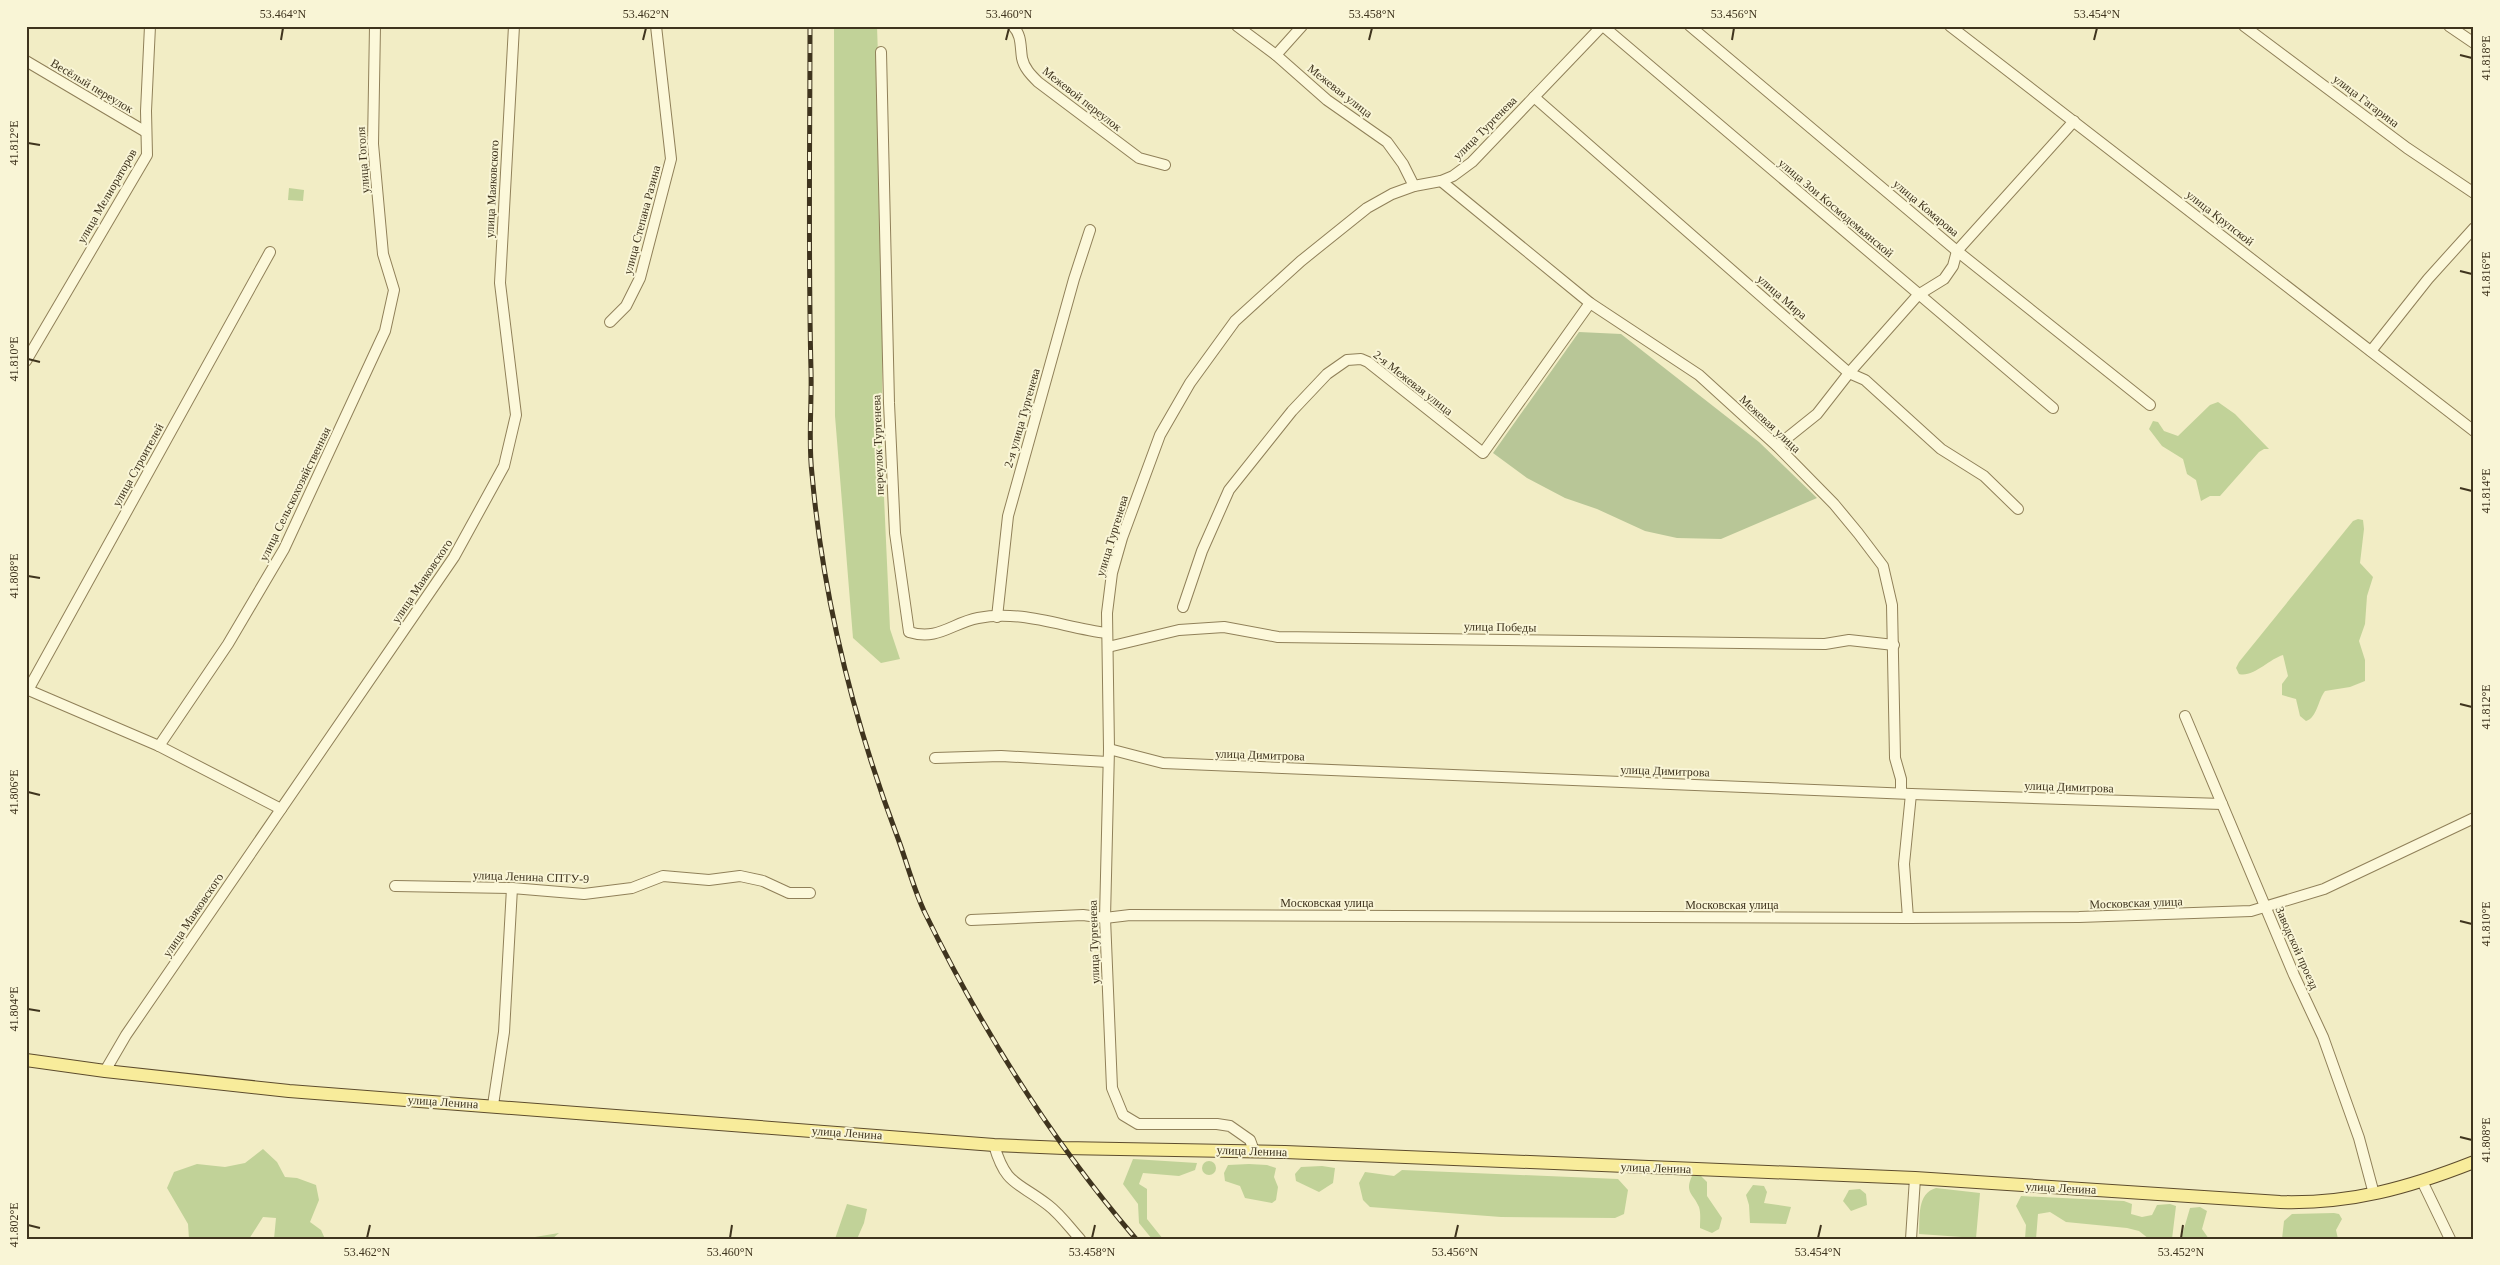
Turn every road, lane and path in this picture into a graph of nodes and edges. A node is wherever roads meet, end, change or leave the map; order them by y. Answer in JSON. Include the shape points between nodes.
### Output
{"nodes":[{"id":1,"x":150,"y":26,"type":"edge"},
{"id":2,"x":375,"y":26,"type":"edge"},
{"id":3,"x":514,"y":26,"type":"edge"},
{"id":4,"x":656,"y":26,"type":"edge"},
{"id":5,"x":1013,"y":26,"type":"edge"},
{"id":6,"x":1237,"y":26,"type":"edge"},
{"id":7,"x":1302,"y":26,"type":"edge"},
{"id":8,"x":1602,"y":26,"type":"edge"},
{"id":9,"x":1690,"y":26,"type":"edge"},
{"id":10,"x":1950,"y":26,"type":"edge"},
{"id":11,"x":2244,"y":26,"type":"edge"},
{"id":12,"x":2449,"y":26,"type":"edge"},
{"id":13,"x":2474,"y":44,"type":"edge"},
{"id":14,"x":881,"y":52,"type":"dead end"},
{"id":15,"x":1276,"y":55,"type":"junction"},
{"id":16,"x":26,"y":61,"type":"edge"},
{"id":17,"x":1534,"y":97,"type":"junction"},
{"id":18,"x":2074,"y":121,"type":"junction"},
{"id":19,"x":146,"y":132,"type":"junction"},
{"id":20,"x":1165,"y":165,"type":"dead end"},
{"id":21,"x":1441,"y":181,"type":"junction"},
{"id":22,"x":1414,"y":186,"type":"junction"},
{"id":23,"x":2474,"y":193,"type":"edge"},
{"id":24,"x":2474,"y":228,"type":"edge"},
{"id":25,"x":1090,"y":230,"type":"dead end"},
{"id":26,"x":1957,"y":251,"type":"junction"},
{"id":27,"x":270,"y":252,"type":"dead end"},
{"id":28,"x":394,"y":290,"type":"joint"},
{"id":29,"x":1918,"y":295,"type":"junction"},
{"id":30,"x":1590,"y":303,"type":"junction"},
{"id":31,"x":610,"y":322,"type":"dead end"},
{"id":32,"x":2372,"y":350,"type":"junction"},
{"id":33,"x":26,"y":361,"type":"edge"},
{"id":34,"x":1849,"y":373,"type":"junction"},
{"id":35,"x":2150,"y":405,"type":"dead end"},
{"id":36,"x":2053,"y":408,"type":"dead end"},
{"id":37,"x":2474,"y":431,"type":"edge"},
{"id":38,"x":1777,"y":446,"type":"junction"},
{"id":39,"x":2018,"y":509,"type":"dead end"},
{"id":40,"x":1183,"y":607,"type":"dead end"},
{"id":41,"x":997,"y":616,"type":"junction"},
{"id":42,"x":1107,"y":633,"type":"junction"},
{"id":43,"x":1894,"y":645,"type":"junction"},
{"id":44,"x":1108,"y":646,"type":"junction"},
{"id":45,"x":27,"y":690,"type":"edge"},
{"id":46,"x":2185,"y":716,"type":"dead end"},
{"id":47,"x":159,"y":746,"type":"junction"},
{"id":48,"x":1109,"y":749,"type":"junction"},
{"id":49,"x":935,"y":758,"type":"dead end"},
{"id":50,"x":1108,"y":762,"type":"junction"},
{"id":51,"x":1906,"y":793,"type":"junction"},
{"id":52,"x":2222,"y":804,"type":"junction"},
{"id":53,"x":281,"y":809,"type":"junction"},
{"id":54,"x":2474,"y":818,"type":"edge"},
{"id":55,"x":395,"y":886,"type":"dead end"},
{"id":56,"x":512,"y":888,"type":"junction"},
{"id":57,"x":810,"y":893,"type":"dead end"},
{"id":58,"x":2265,"y":908,"type":"junction"},
{"id":59,"x":1105,"y":918,"type":"junction"},
{"id":60,"x":1908,"y":918,"type":"junction"},
{"id":61,"x":971,"y":920,"type":"dead end"},
{"id":62,"x":26,"y":1060,"type":"edge"},
{"id":63,"x":105,"y":1071,"type":"junction"},
{"id":64,"x":493,"y":1106,"type":"junction"},
{"id":65,"x":994,"y":1144,"type":"junction"},
{"id":66,"x":1254,"y":1151,"type":"junction"},
{"id":67,"x":2474,"y":1162,"type":"edge"},
{"id":68,"x":1915,"y":1178,"type":"junction"},
{"id":69,"x":2422,"y":1181,"type":"junction"},
{"id":70,"x":2374,"y":1194,"type":"junction"},
{"id":71,"x":1080,"y":1239,"type":"edge"},
{"id":72,"x":1911,"y":1239,"type":"edge"},
{"id":73,"x":2450,"y":1239,"type":"edge"}],
"edges":[{"from":1,"to":19,"type":"street","name":"улица Мелиораторов"},
{"from":2,"to":28,"type":"street","name":"улица Гоголя","via":[[373,144],[383,254]]},
{"from":3,"to":53,"type":"street","name":"улица Маяковского","via":[[500,282],[516,415],[504,466],[454,557]]},
{"from":4,"to":31,"type":"street","name":"улица Степана Разина","via":[[671,159],[640,278],[626,306]]},
{"from":5,"to":20,"type":"street","name":"Межевой переулок","via":[[1021,39],[1022,58],[1027,70],[1038,82],[1139,158]]},
{"from":6,"to":15,"type":"street","name":"Межевая улица"},
{"from":7,"to":15,"type":"street"},
{"from":8,"to":17,"type":"street","name":"улица Тургенева"},
{"from":8,"to":29,"type":"street","name":"улица Зои Космодемьянской"},
{"from":9,"to":26,"type":"street","name":"улица Комарова"},
{"from":10,"to":18,"type":"street","name":"улица Крупской"},
{"from":11,"to":23,"type":"street","name":"улица Гагарина"},
{"from":12,"to":13,"type":"street"},
{"from":14,"to":41,"type":"street","name":"переулок Тургенева","via":[[895,533],[909,632],[918,635],[937,633],[979,618]]},
{"from":15,"to":22,"type":"street","name":"Межевая улица","via":[[1327,100],[1387,142]]},
{"from":16,"to":19,"type":"street","name":"Весёлый переулок"},
{"from":17,"to":21,"type":"street","name":"улица Тургенева","via":[[1472,162]]},
{"from":17,"to":34,"type":"street","name":"улица Мира"},
{"from":18,"to":26,"type":"street"},
{"from":18,"to":32,"type":"street","name":"улица Крупской"},
{"from":19,"to":33,"type":"street","name":"улица Мелиораторов","via":[[147,156]]},
{"from":21,"to":22,"type":"street","name":"улица Тургенева"},
{"from":21,"to":30,"type":"street","name":"Межевая улица"},
{"from":22,"to":42,"type":"street","name":"улица Тургенева","via":[[1367,208],[1301,261],[1235,321],[1190,383],[1160,435],[1122,538],[1108,595]]},
{"from":24,"to":32,"type":"street","via":[[2428,279]]},
{"from":25,"to":41,"type":"street","name":"2-я улица Тургенева","via":[[1008,516]]},
{"from":26,"to":29,"type":"street","via":[[1953,266],[1944,279]]},
{"from":26,"to":35,"type":"street","name":"улица Комарова"},
{"from":27,"to":45,"type":"street","name":"улица Строителей"},
{"from":28,"to":47,"type":"street","name":"улица Сельскохозяйственная","via":[[385,331],[284,549],[228,644]]},
{"from":29,"to":34,"type":"street"},
{"from":29,"to":36,"type":"street","name":"улица Зои Космодемьянской"},
{"from":30,"to":38,"type":"street","name":"Межевая улица","via":[[1699,375]]},
{"from":30,"to":40,"type":"street","name":"2-я Межевая улица","via":[[1483,453],[1368,362],[1347,360],[1327,374],[1292,411],[1229,490]]},
{"from":32,"to":37,"type":"street","name":"улица Крупской"},
{"from":34,"to":38,"type":"street","via":[[1817,414]]},
{"from":34,"to":39,"type":"street","name":"улица Мира","via":[[1865,380],[1941,449],[1984,476]]},
{"from":38,"to":43,"type":"street","name":"Межевая улица","via":[[1834,504],[1883,566],[1892,605]]},
{"from":41,"to":42,"type":"street","name":"переулок Тургенева","via":[[1046,621]]},
{"from":42,"to":44,"type":"street","name":"улица Тургенева"},
{"from":43,"to":44,"type":"street","name":"улица Победы","via":[[1849,640],[1825,644],[1278,637],[1224,627],[1179,630]]},
{"from":43,"to":51,"type":"street","name":"Межевая улица","via":[[1896,758]]},
{"from":44,"to":48,"type":"street","name":"улица Тургенева"},
{"from":45,"to":47,"type":"street"},
{"from":46,"to":52,"type":"street","name":"Заводской проезд"},
{"from":47,"to":53,"type":"street"},
{"from":48,"to":50,"type":"street","name":"улица Тургенева"},
{"from":48,"to":51,"type":"street","name":"улица Димитрова","via":[[1163,763]]},
{"from":49,"to":50,"type":"street","via":[[1001,756]]},
{"from":50,"to":59,"type":"street","name":"улица Тургенева"},
{"from":51,"to":52,"type":"street","name":"улица Димитрова"},
{"from":51,"to":60,"type":"street","name":"Межевая улица","via":[[1904,864]]},
{"from":52,"to":58,"type":"street","name":"Заводской проезд"},
{"from":53,"to":63,"type":"street","name":"улица Маяковского","via":[[126,1035]]},
{"from":54,"to":58,"type":"street","name":"Московская улица","via":[[2324,889]]},
{"from":55,"to":56,"type":"street","name":"улица Ленина СПТУ-9"},
{"from":56,"to":57,"type":"street","name":"улица Ленина СПТУ-9","via":[[584,894],[632,888],[663,876],[709,880],[740,876],[763,880],[789,893]]},
{"from":56,"to":64,"type":"street","via":[[504,1032]]},
{"from":58,"to":60,"type":"street","name":"Московская улица","via":[[2079,917]]},
{"from":58,"to":70,"type":"street","name":"Заводской проезд","via":[[2323,1037],[2359,1138]]},
{"from":59,"to":60,"type":"street","name":"Московская улица","via":[[1130,915]]},
{"from":59,"to":61,"type":"street","name":"Московская улица","via":[[1083,915]]},
{"from":59,"to":66,"type":"street","name":"улица Тургенева","via":[[1112,1088],[1123,1115],[1138,1124],[1230,1126],[1250,1140]]},
{"from":62,"to":63,"type":"main road","name":"улица Ленина"},
{"from":63,"to":64,"type":"main road","name":"улица Ленина"},
{"from":64,"to":65,"type":"main road","name":"улица Ленина"},
{"from":65,"to":66,"type":"main road","name":"улица Ленина"},
{"from":65,"to":71,"type":"street","via":[[1004,1172],[1049,1206]]},
{"from":66,"to":68,"type":"main road","name":"улица Ленина"},
{"from":67,"to":69,"type":"main road","name":"улица Ленина"},
{"from":68,"to":70,"type":"main road","name":"улица Ленина","via":[[2280,1202],[2332,1202]]},
{"from":68,"to":72,"type":"street"},
{"from":69,"to":70,"type":"main road","name":"улица Ленина"},
{"from":69,"to":73,"type":"street"}]}
